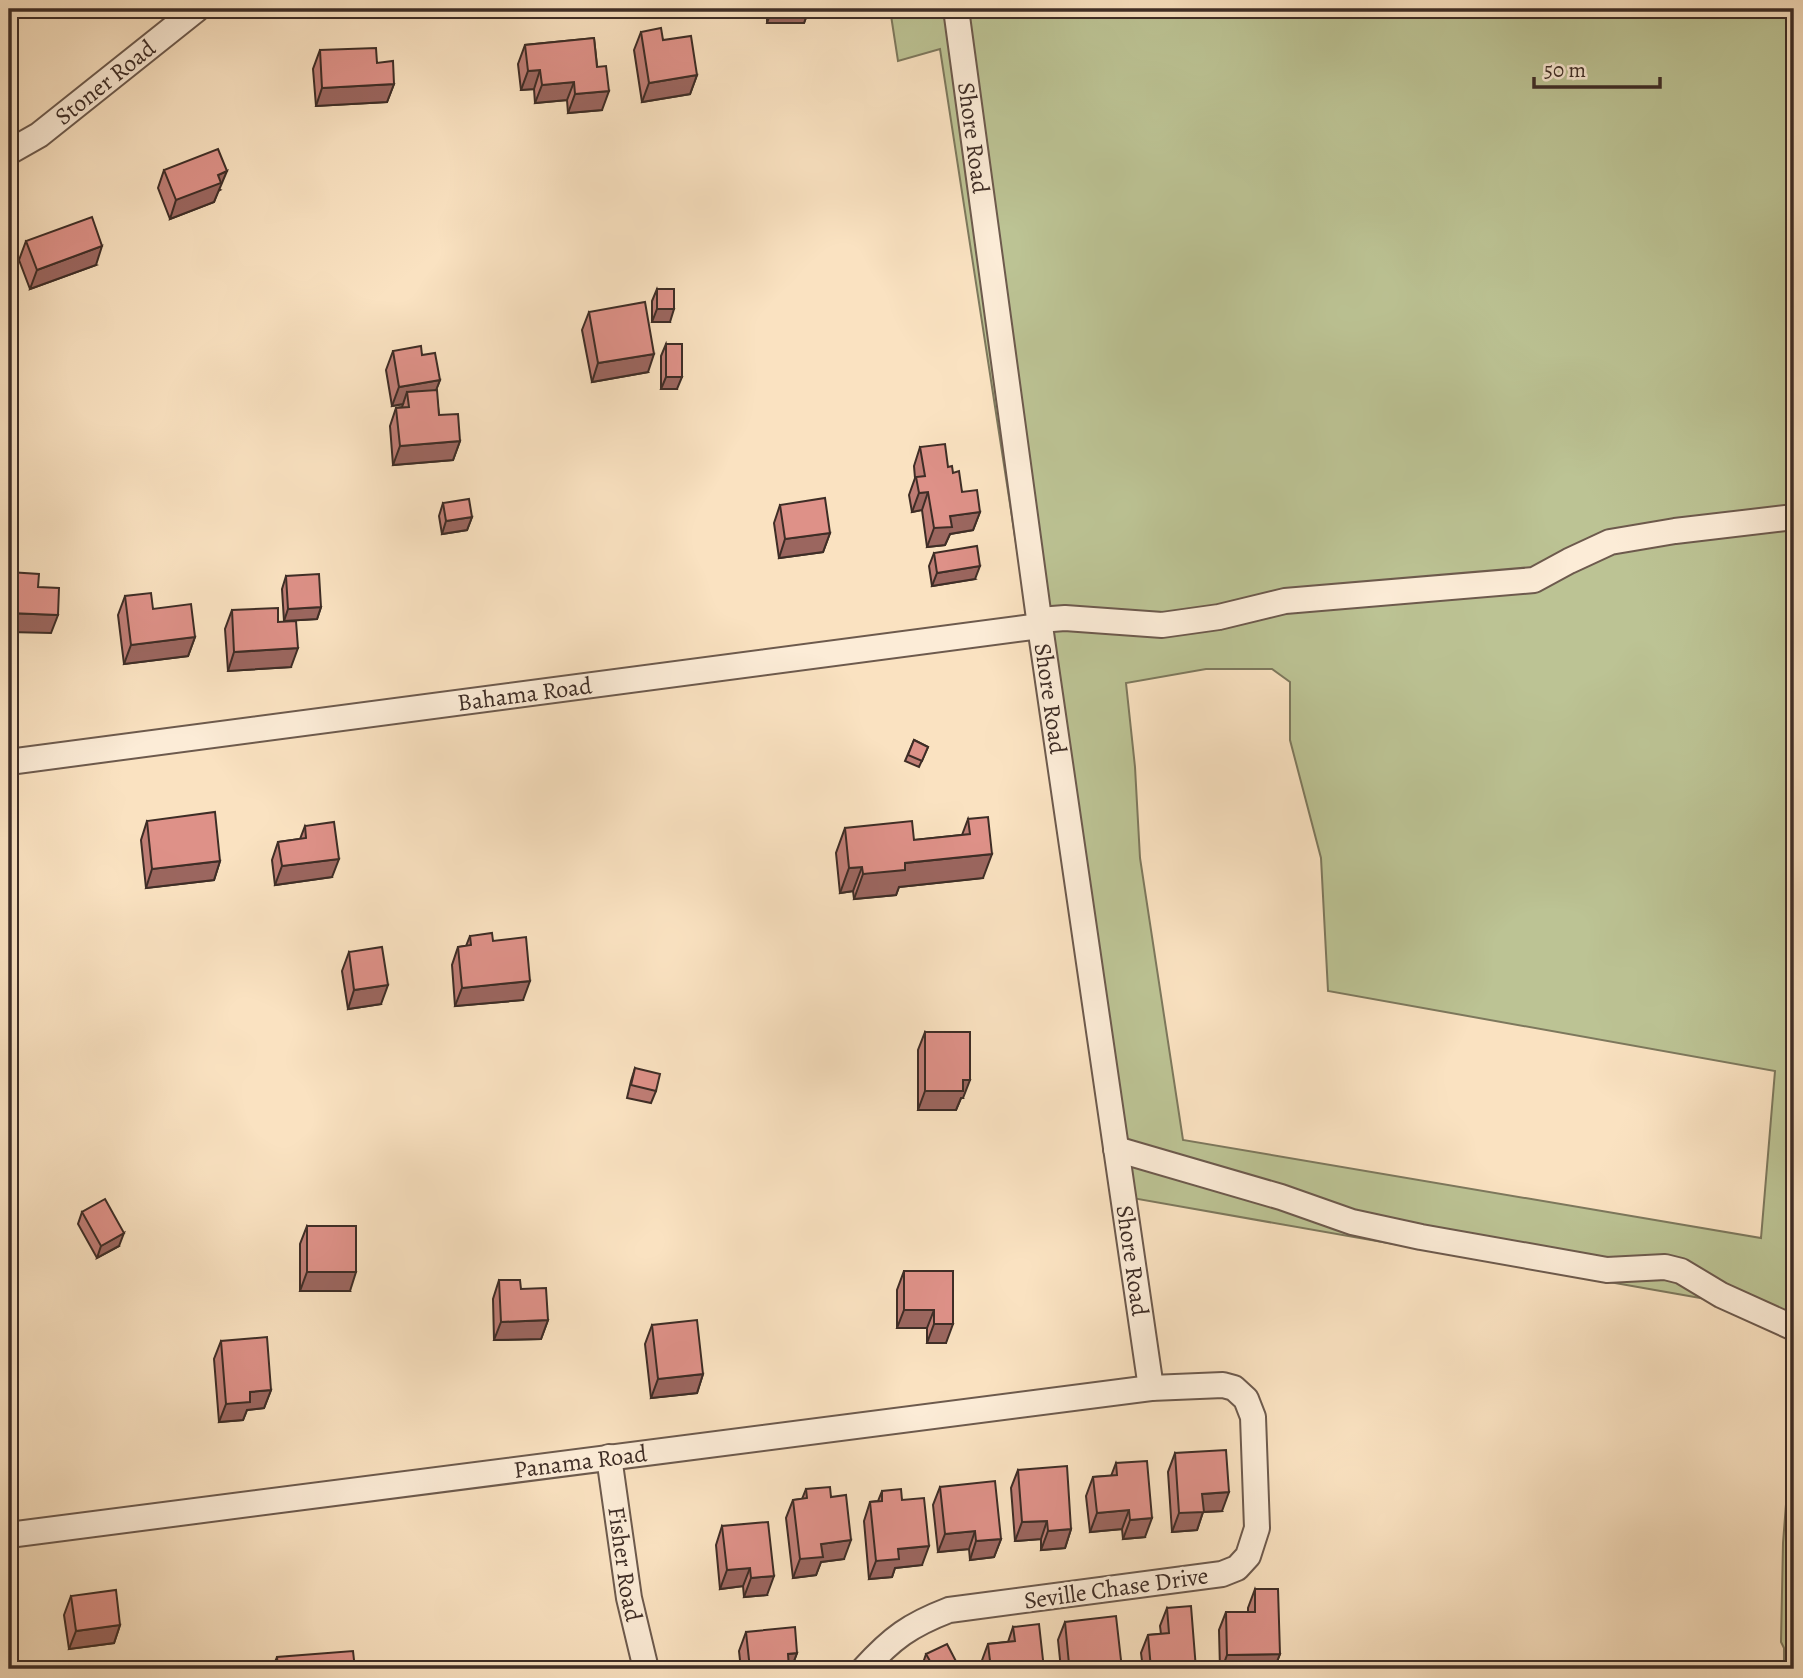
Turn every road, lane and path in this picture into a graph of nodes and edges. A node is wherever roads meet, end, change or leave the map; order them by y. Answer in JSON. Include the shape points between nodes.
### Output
{"nodes":[{"id":1,"x":197,"y":9,"type":"edge"},
{"id":2,"x":956,"y":9,"type":"edge"},
{"id":3,"x":9,"y":152,"type":"edge"},
{"id":4,"x":1794,"y":517,"type":"edge"},
{"id":5,"x":1039,"y":623,"type":"junction"},
{"id":6,"x":9,"y":762,"type":"edge"},
{"id":7,"x":1116,"y":1149,"type":"junction"},
{"id":8,"x":1794,"y":1328,"type":"edge"},
{"id":9,"x":1151,"y":1388,"type":"junction"},
{"id":10,"x":610,"y":1457,"type":"junction"},
{"id":11,"x":9,"y":1535,"type":"edge"},
{"id":12,"x":646,"y":1669,"type":"edge"},
{"id":13,"x":864,"y":1669,"type":"edge"}],
"edges":[{"from":1,"to":3,"type":"street","name":"Stoner Road","via":[[39,135]]},
{"from":2,"to":5,"type":"street","name":"Shore Road"},
{"from":4,"to":5,"type":"street","name":"Bahama Road","via":[[1610,542],[1534,580],[1285,601],[1162,625],[1065,618]]},
{"from":5,"to":6,"type":"street","name":"Bahama Road"},
{"from":5,"to":7,"type":"street","name":"Shore Road"},
{"from":7,"to":8,"type":"street","via":[[1352,1222],[1420,1237],[1607,1270],[1665,1267],[1681,1271]]},
{"from":7,"to":9,"type":"street","name":"Shore Road"},
{"from":9,"to":10,"type":"street","name":"Panama Road"},
{"from":9,"to":13,"type":"street","name":"Seville Chase Drive","via":[[1223,1385],[1246,1399],[1253,1416],[1257,1528],[1248,1556],[1237,1567],[1222,1574],[949,1610],[917,1623],[887,1644]]},
{"from":10,"to":11,"type":"street","name":"Panama Road"},
{"from":10,"to":12,"type":"street","name":"Fisher Road","via":[[629,1598]]}]}
